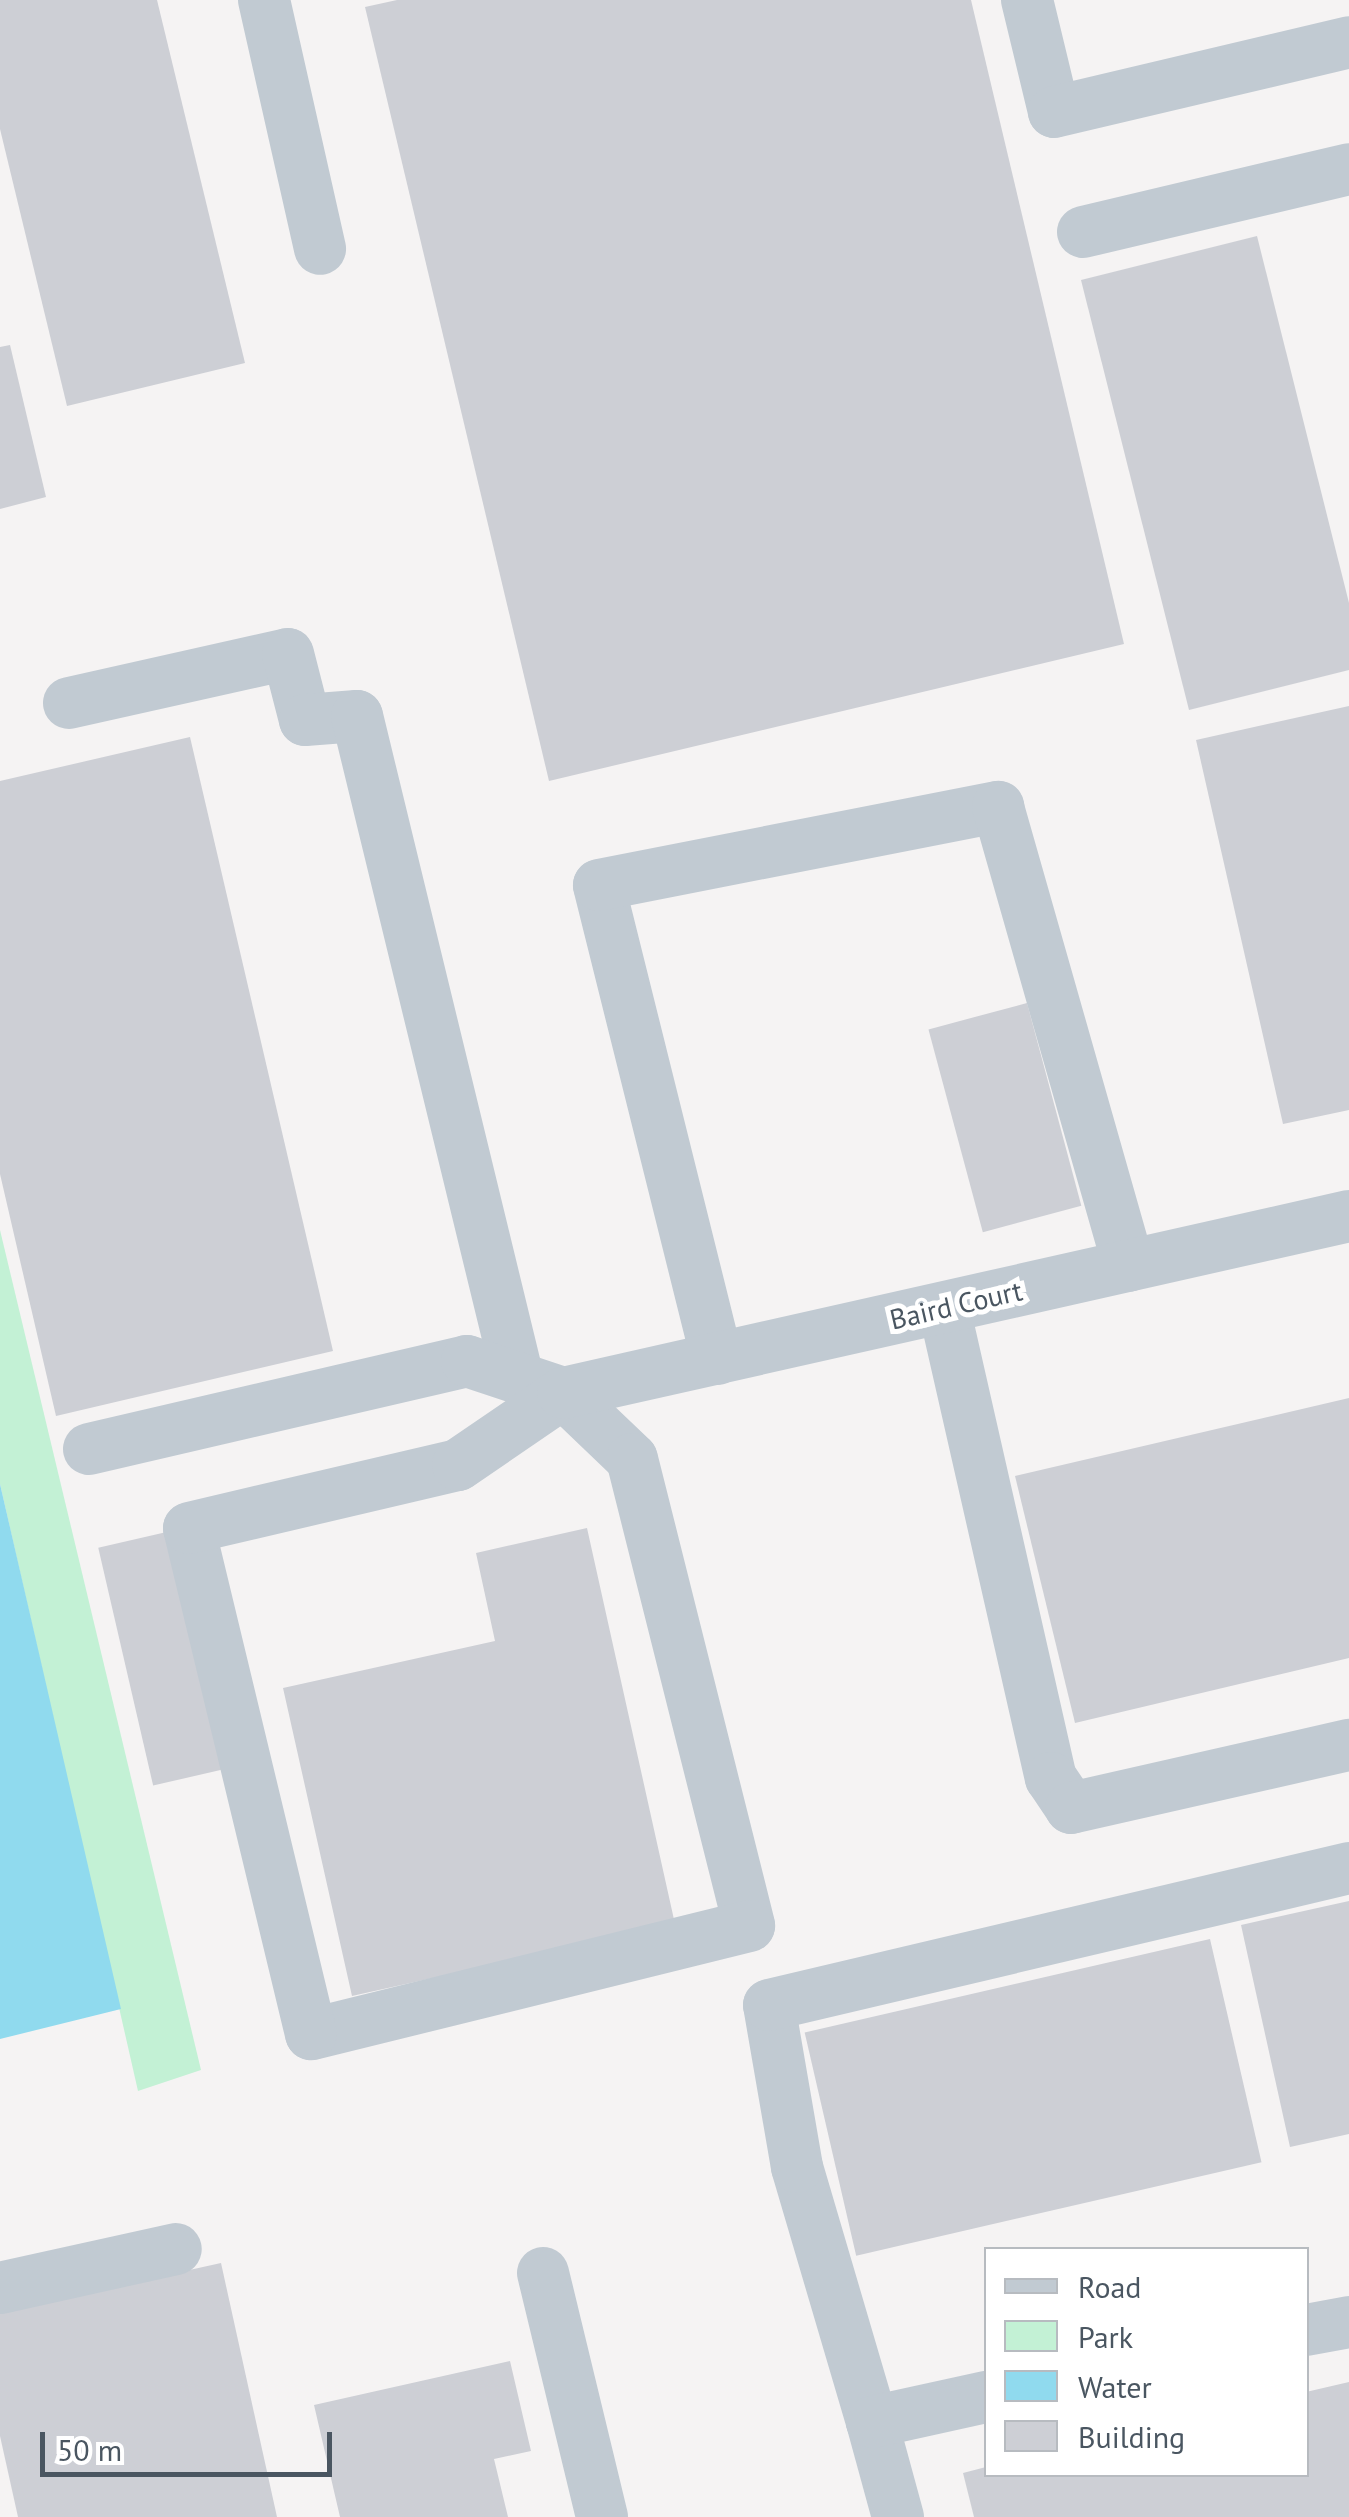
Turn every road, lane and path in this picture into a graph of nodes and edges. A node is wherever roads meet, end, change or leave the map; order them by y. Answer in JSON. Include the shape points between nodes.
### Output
{"nodes":[{"id":1,"x":264,"y":0,"type":"edge"},
{"id":2,"x":1027,"y":0,"type":"edge"},
{"id":3,"x":1349,"y":42,"type":"edge"},
{"id":4,"x":1349,"y":168,"type":"edge"},
{"id":5,"x":1083,"y":232,"type":"dead end"},
{"id":6,"x":320,"y":248,"type":"dead end"},
{"id":7,"x":68,"y":703,"type":"dead end"},
{"id":8,"x":1349,"y":1216,"type":"edge"},
{"id":9,"x":1129,"y":1266,"type":"junction"},
{"id":10,"x":944,"y":1308,"type":"junction"},
{"id":11,"x":716,"y":1359,"type":"junction"},
{"id":12,"x":541,"y":1386,"type":"junction"},
{"id":13,"x":90,"y":1448,"type":"dead end"},
{"id":14,"x":1349,"y":1745,"type":"edge"},
{"id":15,"x":1349,"y":1868,"type":"edge"},
{"id":16,"x":176,"y":2249,"type":"dead end"},
{"id":17,"x":543,"y":2273,"type":"dead end"},
{"id":18,"x":0,"y":2288,"type":"edge"},
{"id":19,"x":1349,"y":2322,"type":"edge"},
{"id":20,"x":1309,"y":2329,"type":"edge"},
{"id":21,"x":984,"y":2397,"type":"edge"},
{"id":22,"x":872,"y":2422,"type":"junction"},
{"id":23,"x":602,"y":2517,"type":"edge"},
{"id":24,"x":898,"y":2517,"type":"edge"}],
"edges":[{"from":1,"to":6,"type":"street"},
{"from":2,"to":3,"type":"street","via":[[1054,112]]},
{"from":4,"to":5,"type":"street"},
{"from":7,"to":12,"type":"street","via":[[288,654],[304,720],[356,716]]},
{"from":8,"to":9,"type":"street","name":"Baird Court"},
{"from":9,"to":10,"type":"street","name":"Baird Court"},
{"from":9,"to":11,"type":"street","via":[[998,807],[598,885]]},
{"from":10,"to":11,"type":"street","name":"Baird Court"},
{"from":10,"to":14,"type":"street","via":[[1051,1778],[1072,1808]]},
{"from":11,"to":12,"type":"street","name":"Baird Court"},
{"from":12,"to":12,"type":"street","via":[[458,1464],[189,1528],[311,2034],[748,1926],[632,1459]]},
{"from":12,"to":13,"type":"street","via":[[467,1361]]},
{"from":15,"to":22,"type":"street","via":[[769,2005],[797,2167]]},
{"from":16,"to":18,"type":"street"},
{"from":17,"to":23,"type":"street"},
{"from":19,"to":20,"type":"street"},
{"from":21,"to":22,"type":"street"},
{"from":22,"to":24,"type":"street"}]}
